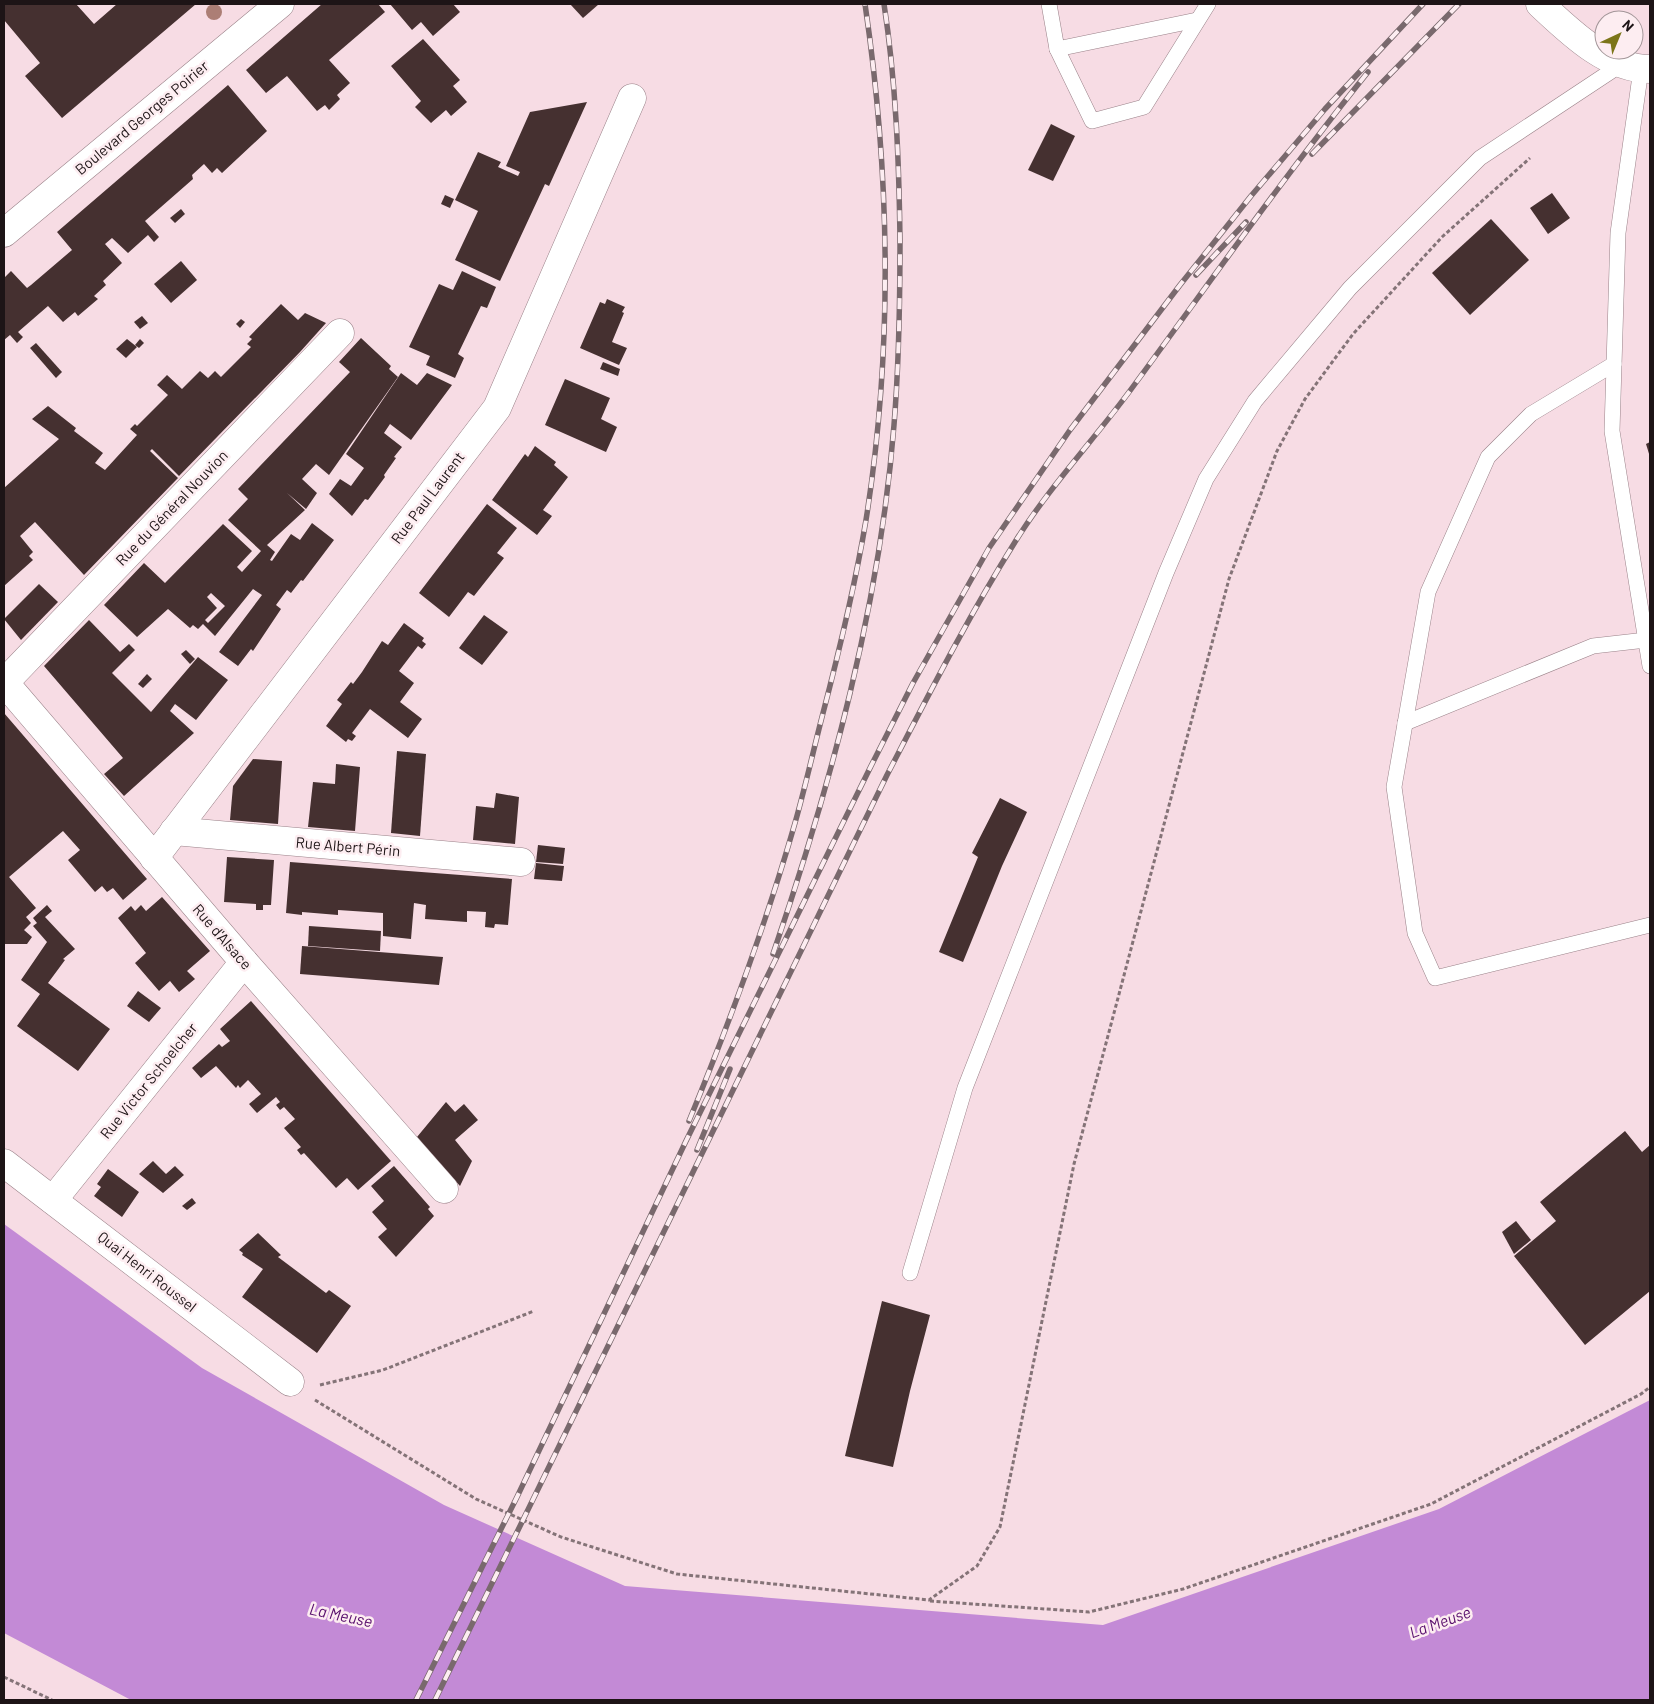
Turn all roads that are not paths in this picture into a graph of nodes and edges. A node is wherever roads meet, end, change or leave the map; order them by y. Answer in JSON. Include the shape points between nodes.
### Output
{"nodes":[{"id":1,"x":280,"y":4,"type":"edge"},
{"id":2,"x":1049,"y":4,"type":"edge"},
{"id":3,"x":1208,"y":4,"type":"edge"},
{"id":4,"x":1540,"y":4,"type":"edge"},
{"id":5,"x":1197,"y":20,"type":"junction"},
{"id":6,"x":1057,"y":49,"type":"junction"},
{"id":7,"x":1638,"y":67,"type":"edge"},
{"id":8,"x":632,"y":98,"type":"dead end"},
{"id":9,"x":5,"y":228,"type":"edge"},
{"id":10,"x":340,"y":333,"type":"dead end"},
{"id":11,"x":1614,"y":364,"type":"junction"},
{"id":12,"x":1646,"y":640,"type":"junction"},
{"id":13,"x":1650,"y":666,"type":"edge"},
{"id":14,"x":4,"y":683,"type":"edge"},
{"id":15,"x":1405,"y":723,"type":"junction"},
{"id":16,"x":174,"y":831,"type":"junction"},
{"id":17,"x":154,"y":858,"type":"junction"},
{"id":18,"x":521,"y":862,"type":"dead end"},
{"id":19,"x":1650,"y":925,"type":"edge"},
{"id":20,"x":244,"y":962,"type":"junction"},
{"id":21,"x":4,"y":1163,"type":"edge"},
{"id":22,"x":444,"y":1190,"type":"dead end"},
{"id":23,"x":53,"y":1200,"type":"junction"},
{"id":24,"x":910,"y":1273,"type":"dead end"},
{"id":25,"x":290,"y":1382,"type":"road end"}],
"edges":[{"from":1,"to":9,"type":"street","name":"Boulevard Georges Poirier"},
{"from":2,"to":6,"type":"lane"},
{"from":3,"to":5,"type":"lane"},
{"from":4,"to":7,"type":"street","via":[[1584,42]]},
{"from":5,"to":6,"type":"lane"},
{"from":5,"to":6,"type":"lane","via":[[1144,107],[1092,121]]},
{"from":7,"to":11,"type":"lane","via":[[1618,233]]},
{"from":7,"to":24,"type":"lane","via":[[1480,158],[1350,288],[1254,401],[1206,479],[965,1088]]},
{"from":8,"to":16,"type":"street","name":"Rue Paul Laurent","via":[[497,408]]},
{"from":10,"to":14,"type":"street","name":"Rue du Général Nouvion"},
{"from":11,"to":12,"type":"lane","via":[[1612,431]]},
{"from":11,"to":15,"type":"lane","via":[[1531,414],[1488,457],[1428,592]]},
{"from":12,"to":13,"type":"lane"},
{"from":12,"to":15,"type":"lane","via":[[1594,646]]},
{"from":14,"to":17,"type":"street","name":"Rue d'Alsace"},
{"from":15,"to":19,"type":"lane","via":[[1394,787],[1415,933],[1434,978]]},
{"from":16,"to":17,"type":"street","name":"Rue Paul Laurent"},
{"from":16,"to":18,"type":"street","name":"Rue Albert Périn"},
{"from":17,"to":20,"type":"street","name":"Rue d'Alsace"},
{"from":20,"to":22,"type":"street","name":"Rue d'Alsace"},
{"from":20,"to":23,"type":"street","name":"Rue Victor Schoelcher"},
{"from":21,"to":23,"type":"street","name":"Quai Henri Roussel"},
{"from":23,"to":25,"type":"street","name":"Quai Henri Roussel"}]}
